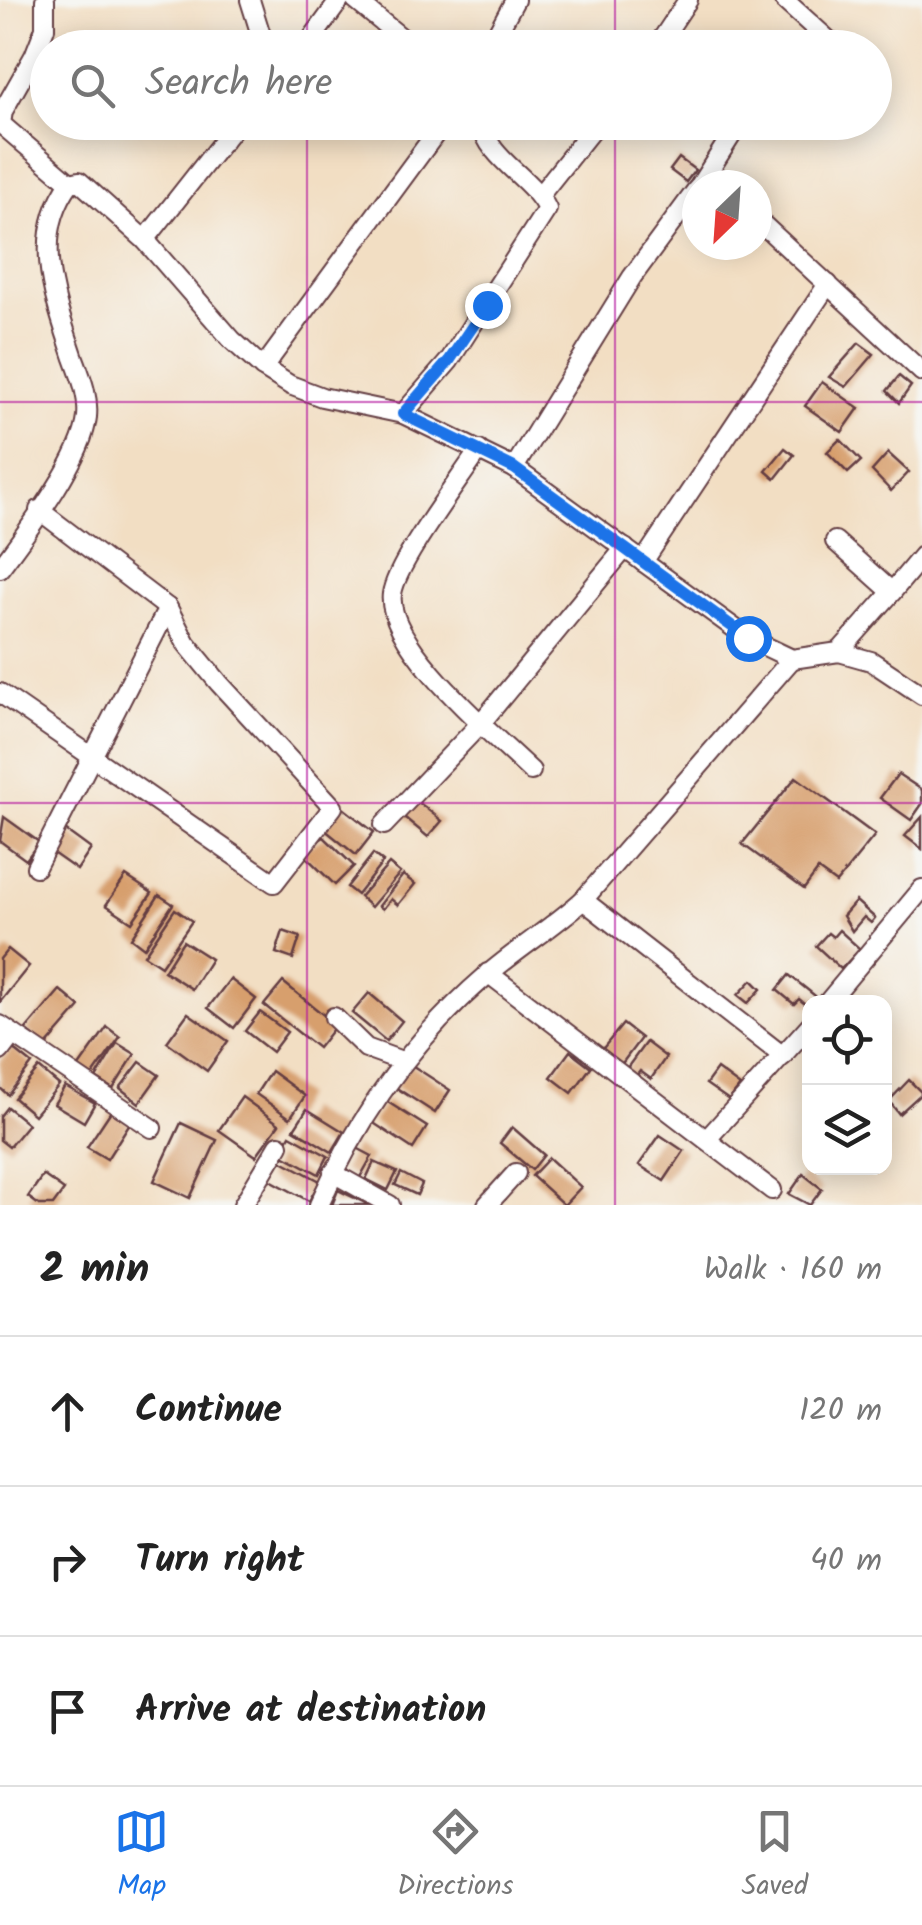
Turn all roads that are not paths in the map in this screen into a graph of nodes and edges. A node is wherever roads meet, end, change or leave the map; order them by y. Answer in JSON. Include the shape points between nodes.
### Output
{"nodes":[{"id":1,"x":45,"y":0,"type":"edge"},
{"id":2,"x":250,"y":0,"type":"edge"},
{"id":3,"x":340,"y":0,"type":"edge"},
{"id":4,"x":355,"y":0,"type":"edge"},
{"id":5,"x":514,"y":0,"type":"edge"},
{"id":6,"x":688,"y":0,"type":"edge"},
{"id":7,"x":784,"y":0,"type":"edge"},
{"id":8,"x":43,"y":30,"type":"edge"},
{"id":9,"x":259,"y":30,"type":"edge"},
{"id":10,"x":318,"y":30,"type":"edge"},
{"id":11,"x":392,"y":30,"type":"edge"},
{"id":12,"x":498,"y":30,"type":"edge"},
{"id":13,"x":668,"y":30,"type":"edge"},
{"id":14,"x":817,"y":30,"type":"edge"},
{"id":15,"x":30,"y":56,"type":"edge"},
{"id":16,"x":224,"y":140,"type":"edge"},
{"id":17,"x":431,"y":140,"type":"edge"},
{"id":18,"x":488,"y":140,"type":"edge"},
{"id":19,"x":584,"y":140,"type":"edge"},
{"id":20,"x":730,"y":140,"type":"edge"},
{"id":21,"x":714,"y":170,"type":"edge"},
{"id":22,"x":70,"y":183,"type":"junction"},
{"id":23,"x":540,"y":195,"type":"junction"},
{"id":24,"x":682,"y":213,"type":"edge"},
{"id":25,"x":772,"y":233,"type":"edge"},
{"id":26,"x":145,"y":240,"type":"junction"},
{"id":27,"x":828,"y":284,"type":"junction"},
{"id":28,"x":263,"y":368,"type":"junction"},
{"id":29,"x":922,"y":372,"type":"edge"},
{"id":30,"x":403,"y":414,"type":"junction"},
{"id":31,"x":479,"y":450,"type":"junction"},
{"id":32,"x":514,"y":468,"type":"junction"},
{"id":33,"x":39,"y":510,"type":"junction"},
{"id":34,"x":836,"y":541,"type":"dead end"},
{"id":35,"x":624,"y":548,"type":"junction"},
{"id":36,"x":922,"y":556,"type":"edge"},
{"id":37,"x":2,"y":561,"type":"edge"},
{"id":38,"x":642,"y":562,"type":"junction"},
{"id":39,"x":892,"y":592,"type":"junction"},
{"id":40,"x":168,"y":608,"type":"junction"},
{"id":41,"x":840,"y":652,"type":"junction"},
{"id":42,"x":792,"y":658,"type":"junction"},
{"id":43,"x":0,"y":693,"type":"edge"},
{"id":44,"x":922,"y":695,"type":"edge"},
{"id":45,"x":481,"y":723,"type":"junction"},
{"id":46,"x":94,"y":757,"type":"junction"},
{"id":47,"x":531,"y":771,"type":"dead end"},
{"id":48,"x":384,"y":825,"type":"dead end"},
{"id":49,"x":36,"y":868,"type":"dead end"},
{"id":50,"x":922,"y":890,"type":"edge"},
{"id":51,"x":583,"y":900,"type":"junction"},
{"id":52,"x":488,"y":974,"type":"junction"},
{"id":53,"x":834,"y":995,"type":"edge"},
{"id":54,"x":334,"y":1017,"type":"dead end"},
{"id":55,"x":6,"y":1029,"type":"edge"},
{"id":56,"x":802,"y":1034,"type":"edge"},
{"id":57,"x":0,"y":1050,"type":"edge"},
{"id":58,"x":783,"y":1056,"type":"junction"},
{"id":59,"x":402,"y":1062,"type":"junction"},
{"id":60,"x":152,"y":1128,"type":"dead end"},
{"id":61,"x":707,"y":1139,"type":"junction"},
{"id":62,"x":279,"y":1145,"type":"dead end"},
{"id":63,"x":333,"y":1173,"type":"junction"},
{"id":64,"x":516,"y":1173,"type":"dead end"},
{"id":65,"x":772,"y":1190,"type":"dead end"},
{"id":66,"x":243,"y":1205,"type":"edge"},
{"id":67,"x":319,"y":1205,"type":"edge"},
{"id":68,"x":390,"y":1205,"type":"edge"},
{"id":69,"x":487,"y":1205,"type":"edge"}],
"edges":[{"from":1,"to":8,"type":"street"},
{"from":2,"to":9,"type":"street"},
{"from":3,"to":10,"type":"street"},
{"from":4,"to":11,"type":"street"},
{"from":5,"to":12,"type":"street"},
{"from":6,"to":13,"type":"street"},
{"from":7,"to":14,"type":"street"},
{"from":15,"to":22,"type":"street","via":[[0,124]]},
{"from":16,"to":26,"type":"street"},
{"from":17,"to":28,"type":"street"},
{"from":18,"to":23,"type":"street"},
{"from":19,"to":23,"type":"street"},
{"from":20,"to":21,"type":"street"},
{"from":22,"to":26,"type":"street","via":[[89,186]]},
{"from":22,"to":33,"type":"street","via":[[51,216],[47,258],[87,395],[87,420]]},
{"from":23,"to":30,"type":"street","via":[[547,209],[540,223],[449,361]]},
{"from":24,"to":32,"type":"street","via":[[632,277]]},
{"from":25,"to":27,"type":"street"},
{"from":26,"to":28,"type":"street"},
{"from":27,"to":29,"type":"street"},
{"from":27,"to":38,"type":"street"},
{"from":28,"to":30,"type":"street","via":[[322,397]]},
{"from":30,"to":31,"type":"street"},
{"from":31,"to":32,"type":"street"},
{"from":31,"to":45,"type":"street","via":[[399,575],[392,604],[420,664]]},
{"from":32,"to":35,"type":"street"},
{"from":33,"to":37,"type":"street"},
{"from":33,"to":40,"type":"street"},
{"from":34,"to":39,"type":"street"},
{"from":35,"to":38,"type":"street"},
{"from":35,"to":45,"type":"street"},
{"from":36,"to":39,"type":"street"},
{"from":38,"to":42,"type":"street","via":[[748,638]]},
{"from":39,"to":41,"type":"street"},
{"from":40,"to":46,"type":"street"},
{"from":40,"to":46,"type":"street","via":[[219,683],[333,807],[274,883]]},
{"from":41,"to":42,"type":"street"},
{"from":41,"to":44,"type":"street","via":[[871,661]]},
{"from":42,"to":51,"type":"street"},
{"from":43,"to":46,"type":"street"},
{"from":45,"to":47,"type":"street"},
{"from":45,"to":48,"type":"street"},
{"from":46,"to":49,"type":"street"},
{"from":50,"to":53,"type":"street"},
{"from":51,"to":52,"type":"street"},
{"from":51,"to":58,"type":"street"},
{"from":52,"to":59,"type":"street"},
{"from":52,"to":61,"type":"street"},
{"from":54,"to":59,"type":"street","via":[[366,1048]]},
{"from":55,"to":57,"type":"street"},
{"from":55,"to":60,"type":"street"},
{"from":56,"to":58,"type":"street"},
{"from":58,"to":61,"type":"street"},
{"from":59,"to":63,"type":"street"},
{"from":61,"to":65,"type":"street"},
{"from":62,"to":66,"type":"street"},
{"from":63,"to":67,"type":"street"},
{"from":63,"to":68,"type":"street"},
{"from":64,"to":69,"type":"street"}]}
